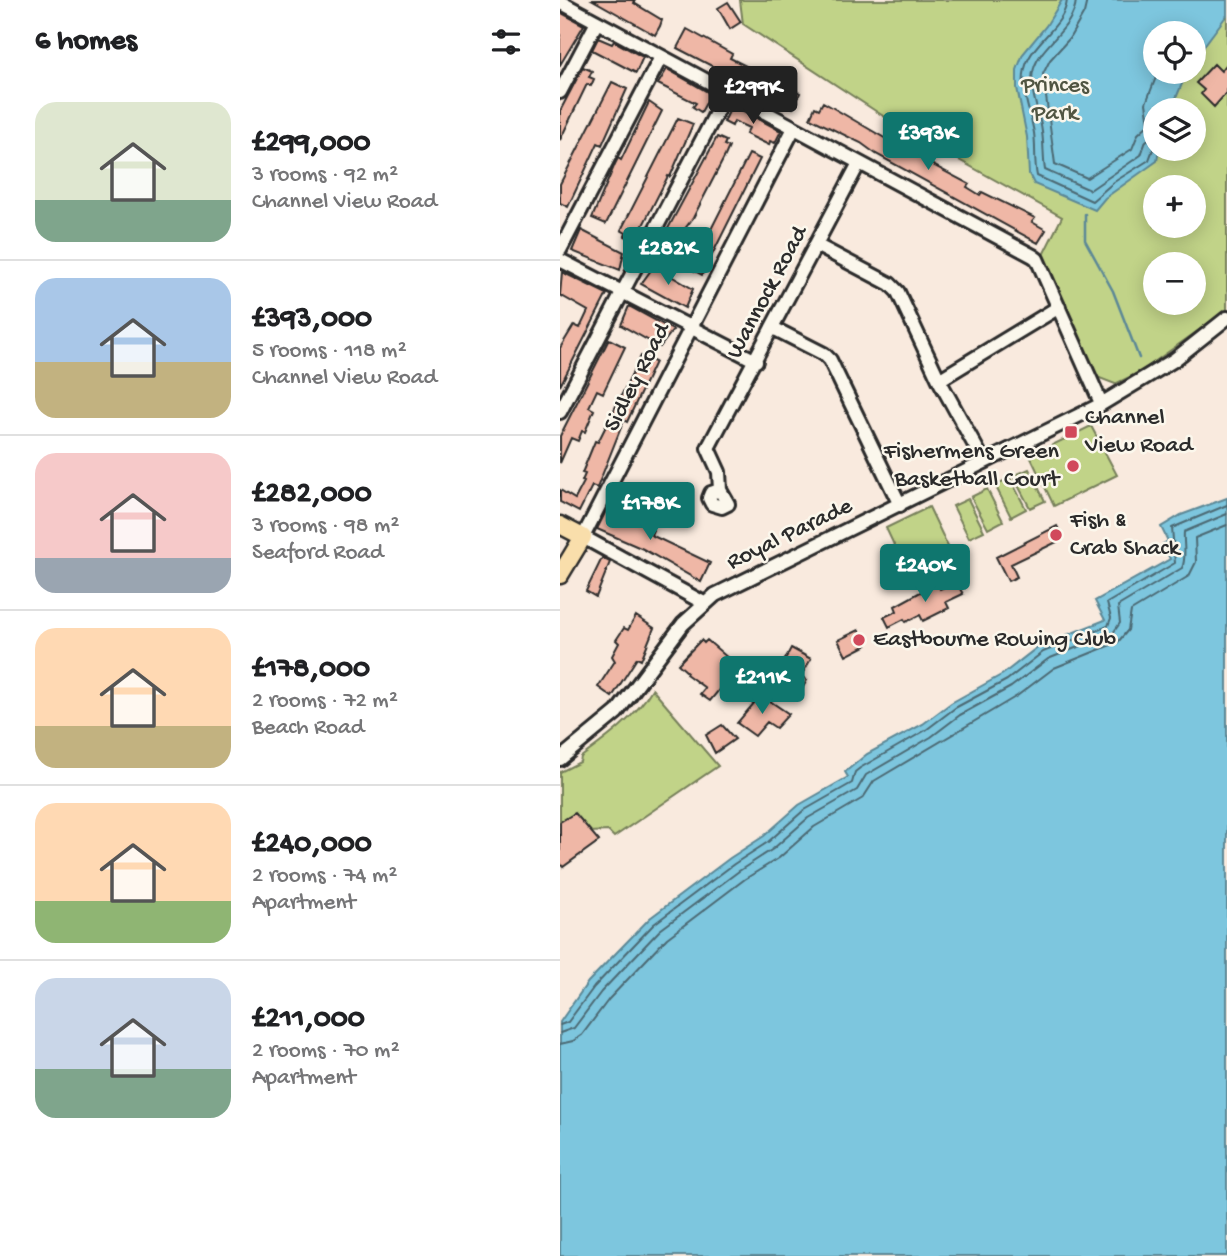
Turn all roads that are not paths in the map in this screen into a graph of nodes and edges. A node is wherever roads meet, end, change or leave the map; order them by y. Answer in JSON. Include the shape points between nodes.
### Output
{"nodes":[{"id":1,"x":560,"y":2,"type":"edge"},
{"id":2,"x":597,"y":22,"type":"junction"},
{"id":3,"x":661,"y":57,"type":"junction"},
{"id":4,"x":560,"y":92,"type":"edge"},
{"id":5,"x":727,"y":92,"type":"junction"},
{"id":6,"x":794,"y":128,"type":"junction"},
{"id":7,"x":859,"y":163,"type":"junction"},
{"id":8,"x":816,"y":245,"type":"junction"},
{"id":9,"x":560,"y":250,"type":"edge"},
{"id":10,"x":560,"y":260,"type":"edge"},
{"id":11,"x":623,"y":292,"type":"junction"},
{"id":12,"x":1059,"y":307,"type":"junction"},
{"id":13,"x":1227,"y":318,"type":"edge"},
{"id":14,"x":690,"y":328,"type":"junction"},
{"id":15,"x":773,"y":328,"type":"junction"},
{"id":16,"x":756,"y":362,"type":"junction"},
{"id":17,"x":939,"y":380,"type":"junction"},
{"id":18,"x":1101,"y":403,"type":"junction"},
{"id":19,"x":560,"y":412,"type":"edge"},
{"id":20,"x":984,"y":462,"type":"junction"},
{"id":21,"x":720,"y":490,"type":"dead end"},
{"id":22,"x":900,"y":505,"type":"junction"},
{"id":23,"x":560,"y":525,"type":"edge"},
{"id":24,"x":583,"y":537,"type":"junction"},
{"id":25,"x":560,"y":575,"type":"edge"},
{"id":26,"x":704,"y":603,"type":"junction"},
{"id":27,"x":560,"y":759,"type":"edge"}],
"edges":[{"from":1,"to":2,"type":"street"},
{"from":2,"to":3,"type":"street"},
{"from":2,"to":4,"type":"street"},
{"from":3,"to":5,"type":"street"},
{"from":3,"to":9,"type":"street"},
{"from":5,"to":6,"type":"street"},
{"from":5,"to":11,"type":"street"},
{"from":6,"to":7,"type":"street"},
{"from":6,"to":14,"type":"street","name":"Sidley Road"},
{"from":7,"to":8,"type":"street","name":"Wannock Road"},
{"from":7,"to":12,"type":"street","via":[[1033,256]]},
{"from":8,"to":15,"type":"street","name":"Wannock Road"},
{"from":8,"to":17,"type":"street","via":[[891,284]]},
{"from":10,"to":11,"type":"street"},
{"from":11,"to":14,"type":"street"},
{"from":11,"to":19,"type":"street"},
{"from":12,"to":17,"type":"street"},
{"from":12,"to":18,"type":"street"},
{"from":13,"to":18,"type":"street","name":"Royal Parade","via":[[1174,360]]},
{"from":14,"to":16,"type":"street"},
{"from":14,"to":24,"type":"street","name":"Sidley Road"},
{"from":15,"to":16,"type":"street","name":"Wannock Road"},
{"from":15,"to":22,"type":"street","via":[[830,360]]},
{"from":16,"to":21,"type":"street","name":"Wannock Road","via":[[708,448],[719,472]]},
{"from":17,"to":20,"type":"street"},
{"from":18,"to":20,"type":"street","name":"Royal Parade"},
{"from":20,"to":22,"type":"street","name":"Royal Parade"},
{"from":22,"to":26,"type":"street","name":"Royal Parade"},
{"from":23,"to":24,"type":"main road"},
{"from":24,"to":25,"type":"main road","name":"Sidley Road"},
{"from":24,"to":26,"type":"street"},
{"from":26,"to":27,"type":"street","name":"Royal Parade","via":[[617,712]]}]}
